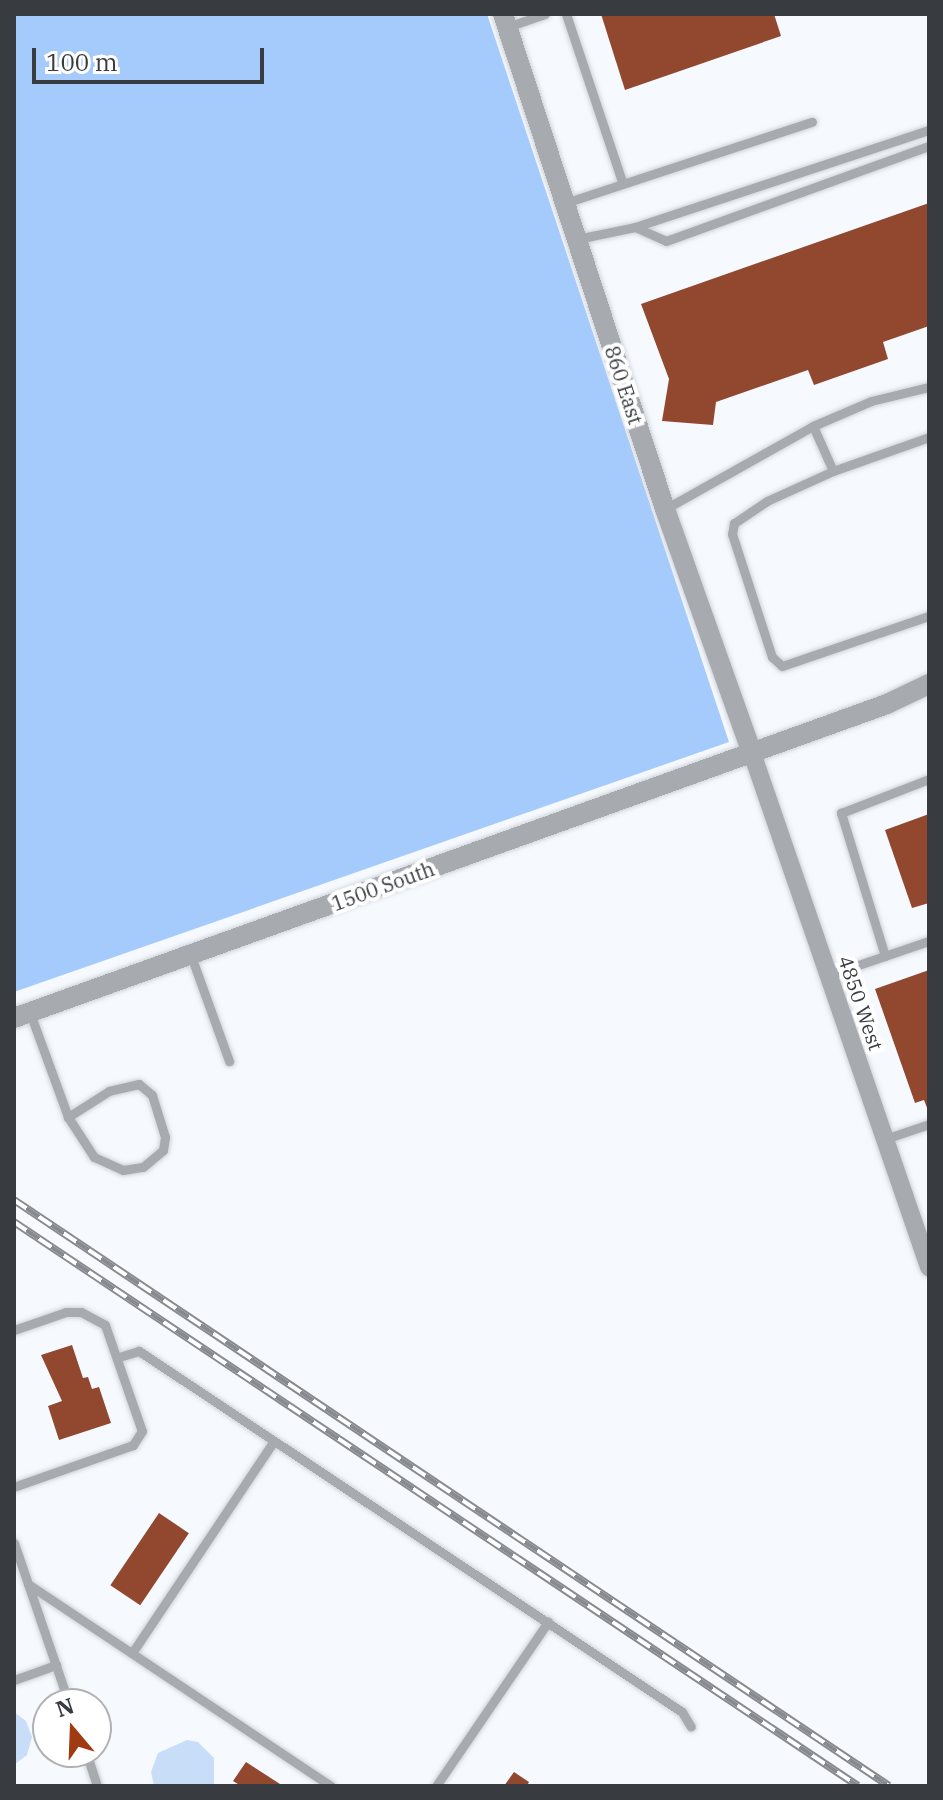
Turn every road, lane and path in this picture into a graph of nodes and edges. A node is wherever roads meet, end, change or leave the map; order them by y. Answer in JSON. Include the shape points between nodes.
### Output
{"nodes":[{"id":1,"x":545,"y":14,"type":"edge"},
{"id":2,"x":566,"y":14,"type":"edge"},
{"id":3,"x":505,"y":20,"type":"edge"},
{"id":4,"x":812,"y":122,"type":"dead end"},
{"id":5,"x":929,"y":130,"type":"edge"},
{"id":6,"x":929,"y":146,"type":"edge"},
{"id":7,"x":623,"y":184,"type":"junction"},
{"id":8,"x":565,"y":203,"type":"junction"},
{"id":9,"x":635,"y":227,"type":"junction"},
{"id":10,"x":577,"y":239,"type":"junction"},
{"id":11,"x":929,"y":387,"type":"edge"},
{"id":12,"x":813,"y":426,"type":"junction"},
{"id":13,"x":929,"y":437,"type":"edge"},
{"id":14,"x":833,"y":471,"type":"junction"},
{"id":15,"x":665,"y":509,"type":"junction"},
{"id":16,"x":929,"y":616,"type":"edge"},
{"id":17,"x":923,"y":692,"type":"edge"},
{"id":18,"x":752,"y":753,"type":"junction"},
{"id":19,"x":929,"y":779,"type":"edge"},
{"id":20,"x":929,"y":941,"type":"edge"},
{"id":21,"x":191,"y":956,"type":"junction"},
{"id":22,"x":885,"y":956,"type":"junction"},
{"id":23,"x":829,"y":975,"type":"junction"},
{"id":24,"x":22,"y":1015,"type":"edge"},
{"id":25,"x":229,"y":1061,"type":"dead end"},
{"id":26,"x":68,"y":1117,"type":"junction"},
{"id":27,"x":929,"y":1124,"type":"edge"},
{"id":28,"x":885,"y":1139,"type":"junction"},
{"id":29,"x":929,"y":1267,"type":"edge"},
{"id":30,"x":14,"y":1330,"type":"edge"},
{"id":31,"x":119,"y":1357,"type":"junction"},
{"id":32,"x":274,"y":1441,"type":"junction"},
{"id":33,"x":14,"y":1487,"type":"edge"},
{"id":34,"x":14,"y":1543,"type":"edge"},
{"id":35,"x":16,"y":1555,"type":"edge"},
{"id":36,"x":28,"y":1584,"type":"junction"},
{"id":37,"x":548,"y":1622,"type":"junction"},
{"id":38,"x":132,"y":1653,"type":"junction"},
{"id":39,"x":56,"y":1665,"type":"junction"},
{"id":40,"x":14,"y":1680,"type":"edge"},
{"id":41,"x":64,"y":1688,"type":"edge"},
{"id":42,"x":691,"y":1727,"type":"dead end"},
{"id":43,"x":331,"y":1786,"type":"edge"},
{"id":44,"x":436,"y":1786,"type":"edge"}],
"edges":[{"from":1,"to":3,"type":"lane"},
{"from":2,"to":7,"type":"lane"},
{"from":3,"to":8,"type":"street","name":"860 East"},
{"from":4,"to":7,"type":"lane"},
{"from":5,"to":9,"type":"lane"},
{"from":6,"to":9,"type":"lane","via":[[666,241]]},
{"from":7,"to":8,"type":"lane"},
{"from":8,"to":10,"type":"street","name":"860 East"},
{"from":9,"to":10,"type":"lane"},
{"from":10,"to":15,"type":"street","name":"860 East"},
{"from":11,"to":12,"type":"lane","via":[[871,401]]},
{"from":12,"to":14,"type":"lane"},
{"from":12,"to":15,"type":"lane"},
{"from":13,"to":14,"type":"lane"},
{"from":14,"to":16,"type":"lane","via":[[807,479],[734,523],[732,534],[772,657],[782,666]]},
{"from":15,"to":18,"type":"street","name":"860 East"},
{"from":17,"to":18,"type":"street","name":"1500 South"},
{"from":18,"to":21,"type":"street","name":"1500 South"},
{"from":18,"to":23,"type":"street","name":"4850 West"},
{"from":19,"to":22,"type":"lane","via":[[841,813]]},
{"from":20,"to":22,"type":"lane"},
{"from":21,"to":24,"type":"street","name":"1500 South"},
{"from":21,"to":25,"type":"lane"},
{"from":22,"to":23,"type":"lane"},
{"from":23,"to":28,"type":"street","name":"4850 West"},
{"from":24,"to":26,"type":"lane"},
{"from":26,"to":26,"type":"lane","via":[[94,1157],[108,1165],[143,1167],[163,1150],[165,1137],[152,1095],[139,1084],[109,1091]]},
{"from":27,"to":28,"type":"lane"},
{"from":28,"to":29,"type":"street","name":"4850 West"},
{"from":30,"to":31,"type":"lane","via":[[81,1312],[105,1325]]},
{"from":31,"to":32,"type":"lane","via":[[139,1351]]},
{"from":31,"to":33,"type":"lane","via":[[142,1431],[140,1440]]},
{"from":32,"to":37,"type":"lane"},
{"from":32,"to":38,"type":"lane"},
{"from":34,"to":35,"type":"lane"},
{"from":35,"to":36,"type":"lane"},
{"from":36,"to":38,"type":"lane"},
{"from":36,"to":39,"type":"lane"},
{"from":37,"to":42,"type":"lane","via":[[682,1712]]},
{"from":37,"to":44,"type":"lane"},
{"from":38,"to":43,"type":"lane"},
{"from":39,"to":40,"type":"lane"},
{"from":39,"to":41,"type":"lane"}]}
